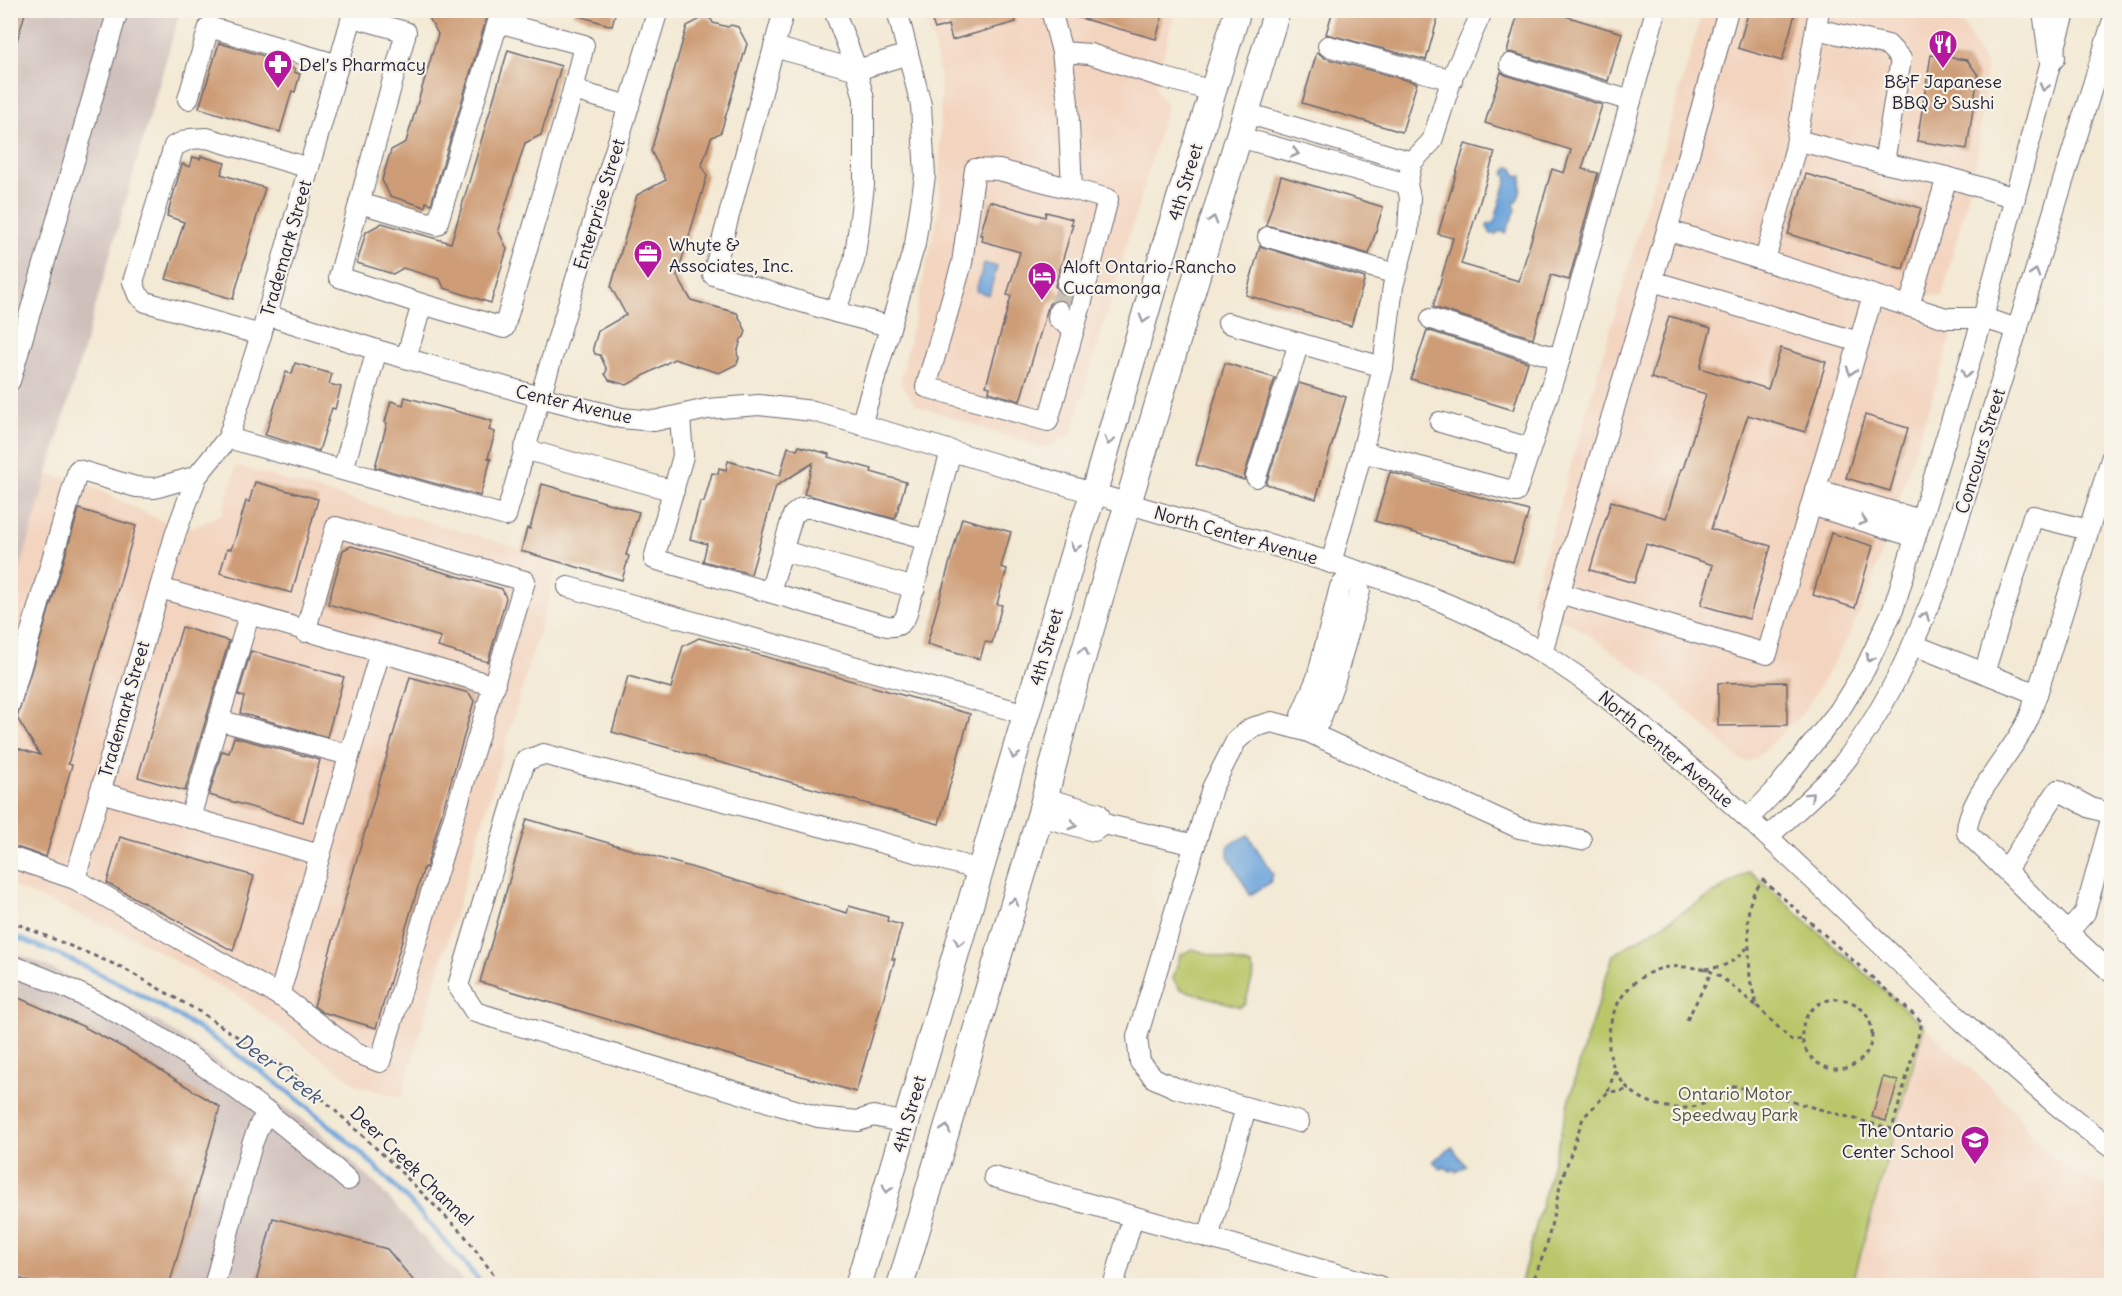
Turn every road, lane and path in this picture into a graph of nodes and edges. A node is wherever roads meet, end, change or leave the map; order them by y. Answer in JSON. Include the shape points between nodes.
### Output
{"nodes":[{"id":1,"x":118,"y":10,"type":"edge"},
{"id":2,"x":658,"y":10,"type":"edge"},
{"id":3,"x":784,"y":10,"type":"edge"},
{"id":4,"x":834,"y":10,"type":"edge"},
{"id":5,"x":897,"y":10,"type":"edge"},
{"id":6,"x":1051,"y":10,"type":"edge"},
{"id":7,"x":1238,"y":10,"type":"edge"},
{"id":8,"x":1277,"y":10,"type":"edge"},
{"id":9,"x":1484,"y":10,"type":"edge"},
{"id":10,"x":1728,"y":10,"type":"edge"},
{"id":11,"x":2046,"y":10,"type":"edge"},
{"id":12,"x":2066,"y":10,"type":"edge"},
{"id":13,"x":1656,"y":11,"type":"edge"},
{"id":14,"x":352,"y":13,"type":"edge"},
{"id":15,"x":1817,"y":20,"type":"edge"},
{"id":16,"x":2112,"y":23,"type":"edge"},
{"id":17,"x":1328,"y":46,"type":"dead end"},
{"id":18,"x":774,"y":47,"type":"junction"},
{"id":19,"x":1062,"y":52,"type":"junction"},
{"id":20,"x":908,"y":54,"type":"junction"},
{"id":21,"x":2052,"y":57,"type":"junction"},
{"id":22,"x":1510,"y":64,"type":"dead end"},
{"id":23,"x":339,"y":65,"type":"junction"},
{"id":24,"x":857,"y":70,"type":"junction"},
{"id":25,"x":1452,"y":80,"type":"junction"},
{"id":26,"x":573,"y":90,"type":"junction"},
{"id":27,"x":1213,"y":91,"type":"junction"},
{"id":28,"x":188,"y":99,"type":"dead end"},
{"id":29,"x":1631,"y":101,"type":"junction"},
{"id":30,"x":629,"y":106,"type":"junction"},
{"id":31,"x":1246,"y":113,"type":"junction"},
{"id":32,"x":1239,"y":137,"type":"junction"},
{"id":33,"x":1797,"y":140,"type":"junction"},
{"id":34,"x":1412,"y":162,"type":"junction"},
{"id":35,"x":1884,"y":164,"type":"junction"},
{"id":36,"x":309,"y":168,"type":"junction"},
{"id":37,"x":1947,"y":177,"type":"junction"},
{"id":38,"x":1407,"y":184,"type":"junction"},
{"id":39,"x":1072,"y":189,"type":"junction"},
{"id":40,"x":2015,"y":198,"type":"junction"},
{"id":41,"x":359,"y":203,"type":"junction"},
{"id":42,"x":1667,"y":230,"type":"junction"},
{"id":43,"x":1269,"y":237,"type":"dead end"},
{"id":44,"x":1765,"y":260,"type":"junction"},
{"id":45,"x":1396,"y":274,"type":"junction"},
{"id":46,"x":1088,"y":277,"type":"junction"},
{"id":47,"x":1652,"y":281,"type":"junction"},
{"id":48,"x":1067,"y":284,"type":"dead end"},
{"id":49,"x":1873,"y":295,"type":"junction"},
{"id":50,"x":422,"y":304,"type":"junction"},
{"id":51,"x":1909,"y":306,"type":"junction"},
{"id":52,"x":1059,"y":311,"type":"dead end"},
{"id":53,"x":835,"y":312,"type":"junction"},
{"id":54,"x":267,"y":315,"type":"junction"},
{"id":55,"x":1983,"y":318,"type":"junction"},
{"id":56,"x":1431,"y":319,"type":"dead end"},
{"id":57,"x":1228,"y":324,"type":"dead end"},
{"id":58,"x":889,"y":326,"type":"junction"},
{"id":59,"x":2018,"y":329,"type":"junction"},
{"id":60,"x":1074,"y":330,"type":"junction"},
{"id":61,"x":261,"y":335,"type":"junction"},
{"id":62,"x":1859,"y":342,"type":"junction"},
{"id":63,"x":1299,"y":344,"type":"junction"},
{"id":64,"x":377,"y":350,"type":"junction"},
{"id":65,"x":406,"y":358,"type":"junction"},
{"id":66,"x":1560,"y":358,"type":"junction"},
{"id":67,"x":1383,"y":367,"type":"junction"},
{"id":68,"x":10,"y":381,"type":"edge"},
{"id":69,"x":540,"y":397,"type":"junction"},
{"id":70,"x":680,"y":417,"type":"junction"},
{"id":71,"x":1440,"y":422,"type":"dead end"},
{"id":72,"x":861,"y":424,"type":"junction"},
{"id":73,"x":228,"y":438,"type":"junction"},
{"id":74,"x":1530,"y":448,"type":"junction"},
{"id":75,"x":524,"y":449,"type":"junction"},
{"id":76,"x":951,"y":451,"type":"junction"},
{"id":77,"x":1362,"y":452,"type":"junction"},
{"id":78,"x":2112,"y":456,"type":"edge"},
{"id":79,"x":343,"y":470,"type":"junction"},
{"id":80,"x":197,"y":476,"type":"junction"},
{"id":81,"x":1256,"y":477,"type":"dead end"},
{"id":82,"x":674,"y":491,"type":"junction"},
{"id":83,"x":1094,"y":492,"type":"junction"},
{"id":84,"x":1813,"y":497,"type":"junction"},
{"id":85,"x":1128,"y":502,"type":"junction"},
{"id":86,"x":1918,"y":529,"type":"junction"},
{"id":87,"x":2088,"y":530,"type":"junction"},
{"id":88,"x":927,"y":540,"type":"junction"},
{"id":89,"x":783,"y":551,"type":"junction"},
{"id":90,"x":1331,"y":562,"type":"junction"},
{"id":91,"x":1354,"y":571,"type":"junction"},
{"id":92,"x":568,"y":586,"type":"dead end"},
{"id":93,"x":159,"y":588,"type":"junction"},
{"id":94,"x":915,"y":588,"type":"junction"},
{"id":95,"x":770,"y":592,"type":"junction"},
{"id":96,"x":1558,"y":593,"type":"junction"},
{"id":97,"x":249,"y":615,"type":"junction"},
{"id":98,"x":305,"y":632,"type":"junction"},
{"id":99,"x":1914,"y":645,"type":"junction"},
{"id":100,"x":380,"y":652,"type":"junction"},
{"id":101,"x":1542,"y":652,"type":"junction"},
{"id":102,"x":1984,"y":673,"type":"junction"},
{"id":103,"x":495,"y":686,"type":"junction"},
{"id":104,"x":2037,"y":694,"type":"junction"},
{"id":105,"x":10,"y":704,"type":"edge"},
{"id":106,"x":1026,"y":714,"type":"junction"},
{"id":107,"x":218,"y":720,"type":"junction"},
{"id":108,"x":1306,"y":731,"type":"junction"},
{"id":109,"x":349,"y":755,"type":"junction"},
{"id":110,"x":100,"y":792,"type":"junction"},
{"id":111,"x":1042,"y":807,"type":"junction"},
{"id":112,"x":2112,"y":815,"type":"edge"},
{"id":113,"x":190,"y":818,"type":"junction"},
{"id":114,"x":1749,"y":818,"type":"junction"},
{"id":115,"x":1768,"y":837,"type":"junction"},
{"id":116,"x":1581,"y":840,"type":"dead end"},
{"id":117,"x":1195,"y":845,"type":"junction"},
{"id":118,"x":320,"y":855,"type":"junction"},
{"id":119,"x":10,"y":857,"type":"edge"},
{"id":120,"x":980,"y":870,"type":"junction"},
{"id":121,"x":2006,"y":870,"type":"junction"},
{"id":122,"x":75,"y":879,"type":"junction"},
{"id":123,"x":10,"y":921,"type":"edge"},
{"id":124,"x":2067,"y":933,"type":"junction"},
{"id":125,"x":1748,"y":948,"type":"junction"},
{"id":126,"x":10,"y":965,"type":"edge"},
{"id":127,"x":1704,"y":969,"type":"junction"},
{"id":128,"x":1711,"y":972,"type":"junction"},
{"id":129,"x":2112,"y":973,"type":"edge"},
{"id":130,"x":279,"y":996,"type":"junction"},
{"id":131,"x":1757,"y":1006,"type":"junction"},
{"id":132,"x":1687,"y":1020,"type":"dead end"},
{"id":133,"x":1802,"y":1039,"type":"junction"},
{"id":134,"x":1615,"y":1070,"type":"junction"},
{"id":135,"x":1629,"y":1090,"type":"junction"},
{"id":136,"x":1608,"y":1092,"type":"junction"},
{"id":137,"x":1246,"y":1108,"type":"junction"},
{"id":138,"x":269,"y":1112,"type":"junction"},
{"id":139,"x":1299,"y":1122,"type":"dead end"},
{"id":140,"x":906,"y":1123,"type":"junction"},
{"id":141,"x":2112,"y":1148,"type":"edge"},
{"id":142,"x":994,"y":1177,"type":"dead end"},
{"id":143,"x":348,"y":1180,"type":"dead end"},
{"id":144,"x":1133,"y":1216,"type":"junction"},
{"id":145,"x":1208,"y":1238,"type":"junction"},
{"id":146,"x":214,"y":1286,"type":"edge"},
{"id":147,"x":502,"y":1286,"type":"edge"},
{"id":148,"x":858,"y":1286,"type":"edge"},
{"id":149,"x":900,"y":1286,"type":"edge"},
{"id":150,"x":1113,"y":1286,"type":"edge"},
{"id":151,"x":1379,"y":1286,"type":"edge"},
{"id":152,"x":1531,"y":1286,"type":"edge"}],
"edges":[{"from":1,"to":68,"type":"street"},
{"from":2,"to":30,"type":"street","name":"Enterprise Street"},
{"from":3,"to":18,"type":"street"},
{"from":4,"to":24,"type":"street"},
{"from":5,"to":20,"type":"street"},
{"from":6,"to":19,"type":"street"},
{"from":7,"to":27,"type":"main road","name":"4th Street"},
{"from":8,"to":31,"type":"main road","name":"4th Street"},
{"from":9,"to":25,"type":"street"},
{"from":10,"to":42,"type":"street"},
{"from":11,"to":21,"type":"main road"},
{"from":12,"to":21,"type":"street","name":"Concours Street"},
{"from":13,"to":29,"type":"street"},
{"from":14,"to":23,"type":"street","name":"Trademark Street"},
{"from":14,"to":41,"type":"street","via":[[406,32]]},
{"from":15,"to":33,"type":"street"},
{"from":15,"to":35,"type":"street","via":[[1888,45],[1900,59]]},
{"from":59,"to":16,"type":"street","name":"Concours Street","one_way":true},
{"from":17,"to":25,"type":"street"},
{"from":18,"to":24,"type":"street"},
{"from":18,"to":53,"type":"street","via":[[713,274]]},
{"from":19,"to":27,"type":"street","via":[[1090,54]]},
{"from":19,"to":39,"type":"street"},
{"from":20,"to":24,"type":"street"},
{"from":20,"to":58,"type":"street","via":[[921,105],[925,176],[915,244]]},
{"from":21,"to":40,"type":"street","name":"Concours Street","one_way":true},
{"from":22,"to":29,"type":"street"},
{"from":23,"to":28,"type":"street","via":[[209,27]]},
{"from":23,"to":36,"type":"street","name":"Trademark Street"},
{"from":24,"to":53,"type":"street","via":[[864,99],[864,185],[854,261]]},
{"from":25,"to":34,"type":"street","via":[[1432,141]]},
{"from":26,"to":30,"type":"street"},
{"from":26,"to":41,"type":"street","via":[[584,45],[498,21],[437,225]]},
{"from":26,"to":50,"type":"street","via":[[504,327]]},
{"from":27,"to":83,"type":"main road","name":"4th Street","one_way":true},
{"from":29,"to":66,"type":"street"},
{"from":30,"to":69,"type":"street","name":"Enterprise Street"},
{"from":31,"to":32,"type":"main road","name":"4th Street"},
{"from":31,"to":34,"type":"street"},
{"from":32,"to":38,"type":"street","one_way":true},
{"from":85,"to":32,"type":"main road","name":"4th Street","one_way":true},
{"from":33,"to":35,"type":"street"},
{"from":33,"to":44,"type":"street"},
{"from":34,"to":38,"type":"street"},
{"from":35,"to":37,"type":"street"},
{"from":36,"to":54,"type":"street","name":"Trademark Street"},
{"from":36,"to":61,"type":"street","via":[[207,138],[190,139],[174,146],[133,282],[146,302]]},
{"from":37,"to":40,"type":"street"},
{"from":37,"to":51,"type":"street"},
{"from":38,"to":45,"type":"street","via":[[1408,231]]},
{"from":39,"to":46,"type":"street","via":[[1108,199]]},
{"from":39,"to":60,"type":"street","via":[[999,170],[975,169],[962,263],[926,387],[1048,421]]},
{"from":40,"to":55,"type":"street","name":"Concours Street"},
{"from":41,"to":50,"type":"street","via":[[339,277]]},
{"from":42,"to":44,"type":"street"},
{"from":42,"to":47,"type":"street"},
{"from":43,"to":45,"type":"street"},
{"from":44,"to":49,"type":"street"},
{"from":45,"to":67,"type":"street"},
{"from":46,"to":48,"type":"street","via":[[1069,278]]},
{"from":46,"to":60,"type":"street"},
{"from":47,"to":62,"type":"street"},
{"from":47,"to":96,"type":"street"},
{"from":49,"to":51,"type":"street"},
{"from":49,"to":62,"type":"street"},
{"from":50,"to":65,"type":"street"},
{"from":51,"to":55,"type":"street","via":[[1946,318]]},
{"from":52,"to":60,"type":"street","via":[[1058,318]]},
{"from":53,"to":58,"type":"street"},
{"from":54,"to":61,"type":"street","name":"Trademark Street"},
{"from":54,"to":64,"type":"street","name":"Center Avenue"},
{"from":55,"to":59,"type":"street"},
{"from":55,"to":86,"type":"street","name":"Concours Street","one_way":true},
{"from":56,"to":66,"type":"street"},
{"from":57,"to":63,"type":"street"},
{"from":58,"to":72,"type":"street"},
{"from":99,"to":59,"type":"street","name":"Concours Street","one_way":true,"via":[[1940,579]]},
{"from":61,"to":73,"type":"street","name":"Trademark Street"},
{"from":62,"to":84,"type":"street","one_way":true},
{"from":63,"to":67,"type":"street"},
{"from":63,"to":81,"type":"street"},
{"from":64,"to":65,"type":"street","name":"Center Avenue"},
{"from":64,"to":79,"type":"street"},
{"from":65,"to":69,"type":"street","name":"Center Avenue"},
{"from":66,"to":74,"type":"street"},
{"from":67,"to":77,"type":"street"},
{"from":69,"to":70,"type":"street","name":"Center Avenue","via":[[621,418]]},
{"from":69,"to":75,"type":"street","name":"Enterprise Street"},
{"from":70,"to":72,"type":"street","name":"Center Avenue","via":[[707,409],[759,405],[813,411]]},
{"from":70,"to":82,"type":"street","via":[[683,456]]},
{"from":71,"to":74,"type":"street"},
{"from":72,"to":76,"type":"street","name":"Center Avenue"},
{"from":73,"to":79,"type":"street"},
{"from":73,"to":80,"type":"street","name":"Trademark Street"},
{"from":74,"to":77,"type":"street","via":[[1516,492]]},
{"from":75,"to":79,"type":"street","name":"Enterprise Street","via":[[506,516]]},
{"from":75,"to":82,"type":"street"},
{"from":76,"to":83,"type":"street","name":"Center Avenue"},
{"from":76,"to":88,"type":"street"},
{"from":77,"to":90,"type":"street"},
{"from":78,"to":87,"type":"street"},
{"from":80,"to":93,"type":"street","name":"Trademark Street"},
{"from":80,"to":105,"type":"street","via":[[155,488],[136,487],[78,470]]},
{"from":82,"to":95,"type":"street","via":[[654,559]]},
{"from":83,"to":85,"type":"street","name":"Center Avenue"},
{"from":83,"to":106,"type":"main road","name":"4th Street","one_way":true},
{"from":84,"to":86,"type":"street"},
{"from":84,"to":96,"type":"street","via":[[1767,654]]},
{"from":85,"to":90,"type":"street","name":"North Center Avenue"},
{"from":111,"to":85,"type":"main road","name":"4th Street","one_way":true},
{"from":86,"to":114,"type":"street","name":"Concours Street","one_way":true,"via":[[1893,610],[1865,669],[1839,711]]},
{"from":87,"to":102,"type":"street","via":[[2033,516]]},
{"from":87,"to":104,"type":"street"},
{"from":88,"to":89,"type":"street","via":[[802,508],[794,515]]},
{"from":88,"to":94,"type":"street"},
{"from":89,"to":94,"type":"street"},
{"from":89,"to":95,"type":"street"},
{"from":90,"to":91,"type":"street","name":"North Center Avenue"},
{"from":91,"to":101,"type":"street","name":"North Center Avenue","via":[[1443,602]]},
{"from":91,"to":108,"type":"street","via":[[1360,591],[1329,668],[1320,721]]},
{"from":92,"to":106,"type":"street"},
{"from":93,"to":97,"type":"street"},
{"from":93,"to":110,"type":"street","name":"Trademark Street"},
{"from":94,"to":95,"type":"street","via":[[906,616],[896,627]]},
{"from":96,"to":101,"type":"street"},
{"from":97,"to":98,"type":"street"},
{"from":97,"to":107,"type":"street"},
{"from":98,"to":100,"type":"street"},
{"from":98,"to":103,"type":"street","via":[[336,527],[525,580]]},
{"from":99,"to":102,"type":"street"},
{"from":115,"to":99,"type":"street","name":"Concours Street","one_way":true,"via":[[1838,770],[1877,715]]},
{"from":100,"to":103,"type":"street"},
{"from":100,"to":109,"type":"street"},
{"from":101,"to":114,"type":"street","name":"North Center Avenue","via":[[1613,702]]},
{"from":102,"to":104,"type":"street"},
{"from":103,"to":130,"type":"street","via":[[380,1062],[355,1052]]},
{"from":104,"to":121,"type":"street","via":[[2027,722],[1966,824],[1967,833]]},
{"from":106,"to":120,"type":"main road","name":"4th Street","one_way":true},
{"from":107,"to":109,"type":"street"},
{"from":107,"to":113,"type":"street"},
{"from":108,"to":116,"type":"street","via":[[1519,828]]},
{"from":108,"to":117,"type":"street","via":[[1272,722],[1251,728],[1236,741],[1212,788]]},
{"from":109,"to":118,"type":"street"},
{"from":110,"to":113,"type":"street"},
{"from":110,"to":122,"type":"street","name":"Trademark Street"},
{"from":111,"to":117,"type":"street","via":[[1094,831],[1104,824]]},
{"from":149,"to":111,"type":"main road","name":"4th Street","one_way":true},
{"from":112,"to":121,"type":"street","via":[[2058,790]]},
{"from":112,"to":124,"type":"street","via":[[2085,913]]},
{"from":113,"to":118,"type":"street"},
{"from":114,"to":115,"type":"street","name":"North Center Avenue"},
{"from":115,"to":141,"type":"street","name":"North Center Avenue","via":[[1957,1017],[2066,1114]]},
{"from":117,"to":137,"type":"street","via":[[1137,1037],[1140,1062],[1154,1078],[1176,1088]]},
{"from":118,"to":130,"type":"street"},
{"from":119,"to":122,"type":"street"},
{"from":120,"to":140,"type":"main road","name":"4th Street","one_way":true},
{"from":120,"to":140,"type":"street","via":[[543,754],[525,761],[461,975],[458,986],[475,1012],[818,1117],[858,1121],[873,1116]]},
{"from":121,"to":124,"type":"street"},
{"from":122,"to":130,"type":"street"},
{"from":123,"to":147,"type":"path","name":"Deer Creek Channel","via":[[121,967],[200,1012],[301,1080],[465,1236]]},
{"from":124,"to":129,"type":"street"},
{"from":125,"to":127,"type":"path","via":[[1727,966]]},
{"from":125,"to":131,"type":"path"},
{"from":125,"to":135,"type":"path","via":[[1749,906],[1763,880],[1922,1022],[1892,1129],[1735,1086],[1694,1108],[1670,1108]]},
{"from":126,"to":138,"type":"street","via":[[80,995],[157,1036]]},
{"from":127,"to":128,"type":"path"},
{"from":127,"to":134,"type":"path","via":[[1656,969],[1635,981],[1620,999],[1610,1021],[1608,1044]]},
{"from":128,"to":131,"type":"path"},
{"from":128,"to":132,"type":"path"},
{"from":131,"to":133,"type":"path","via":[[1792,1041]]},
{"from":133,"to":133,"type":"path","via":[[1806,1016],[1824,1001],[1847,1000],[1866,1013],[1871,1024],[1870,1046],[1864,1056],[1844,1068],[1822,1066],[1805,1050]]},
{"from":134,"to":135,"type":"path"},
{"from":134,"to":136,"type":"path"},
{"from":135,"to":136,"type":"path"},
{"from":136,"to":152,"type":"path","via":[[1583,1118],[1561,1182],[1546,1248]]},
{"from":137,"to":139,"type":"street"},
{"from":137,"to":145,"type":"street"},
{"from":138,"to":143,"type":"street"},
{"from":138,"to":146,"type":"street","via":[[252,1144]]},
{"from":140,"to":148,"type":"main road","name":"4th Street","one_way":true},
{"from":142,"to":144,"type":"street"},
{"from":144,"to":145,"type":"street"},
{"from":144,"to":150,"type":"street"},
{"from":145,"to":151,"type":"street"}]}
